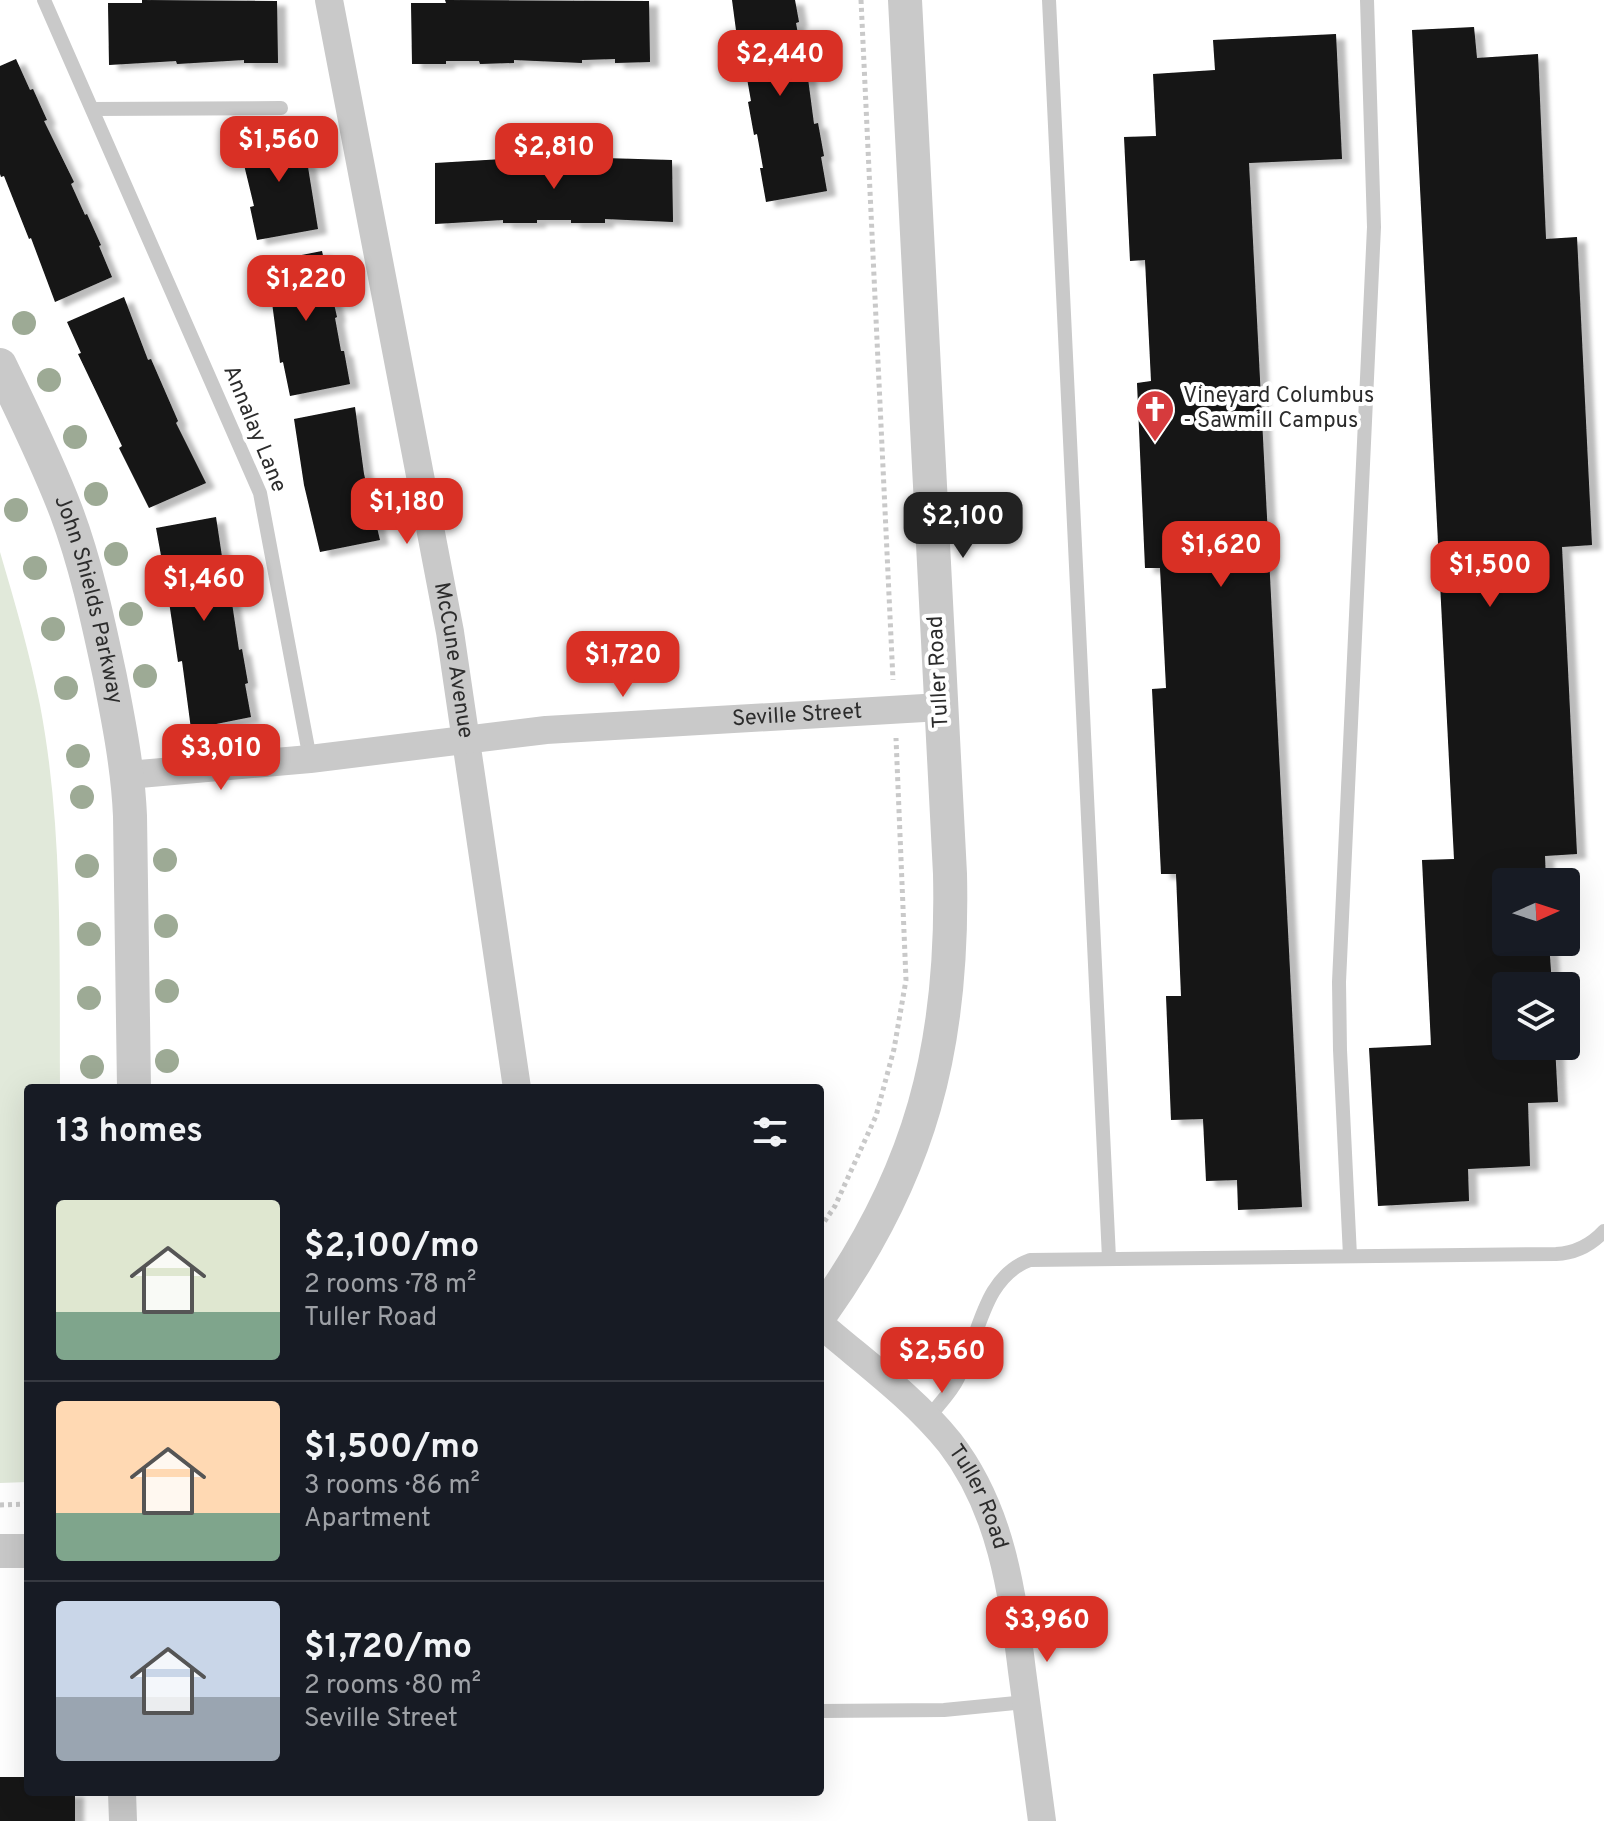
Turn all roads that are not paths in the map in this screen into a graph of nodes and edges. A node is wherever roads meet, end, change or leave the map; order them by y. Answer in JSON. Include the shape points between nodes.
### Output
{"nodes":[{"id":1,"x":44,"y":0,"type":"edge"},
{"id":2,"x":329,"y":0,"type":"edge"},
{"id":3,"x":905,"y":0,"type":"edge"},
{"id":4,"x":1049,"y":0,"type":"edge"},
{"id":5,"x":1367,"y":0,"type":"edge"},
{"id":6,"x":281,"y":108,"type":"dead end"},
{"id":7,"x":92,"y":109,"type":"junction"},
{"id":8,"x":0,"y":365,"type":"edge"},
{"id":9,"x":941,"y":707,"type":"junction"},
{"id":10,"x":466,"y":741,"type":"junction"},
{"id":11,"x":310,"y":759,"type":"junction"},
{"id":12,"x":128,"y":775,"type":"junction"},
{"id":13,"x":134,"y":1084,"type":"edge"},
{"id":14,"x":516,"y":1084,"type":"edge"},
{"id":15,"x":1604,"y":1231,"type":"edge"},
{"id":16,"x":1350,"y":1256,"type":"junction"},
{"id":17,"x":1109,"y":1258,"type":"junction"},
{"id":18,"x":824,"y":1309,"type":"edge"},
{"id":19,"x":824,"y":1327,"type":"edge"},
{"id":20,"x":928,"y":1418,"type":"junction"},
{"id":21,"x":0,"y":1551,"type":"edge"},
{"id":22,"x":24,"y":1551,"type":"edge"},
{"id":23,"x":1026,"y":1702,"type":"junction"},
{"id":24,"x":824,"y":1711,"type":"edge"},
{"id":25,"x":122,"y":1796,"type":"edge"},
{"id":26,"x":123,"y":1821,"type":"edge"},
{"id":27,"x":1042,"y":1821,"type":"edge"}],
"edges":[{"from":1,"to":7,"type":"lane","name":"Annalay Lane"},
{"from":2,"to":10,"type":"street","name":"McCune Avenue","via":[[450,632]]},
{"from":3,"to":9,"type":"street","name":"Tuller Road"},
{"from":4,"to":17,"type":"lane"},
{"from":5,"to":16,"type":"lane","via":[[1374,227],[1339,982]]},
{"from":6,"to":7,"type":"lane"},
{"from":7,"to":11,"type":"lane","name":"Annalay Lane","via":[[260,493]]},
{"from":8,"to":12,"type":"street","name":"John Shields Parkway","via":[[52,478],[88,581]]},
{"from":9,"to":10,"type":"street","name":"Seville Street","via":[[546,730]]},
{"from":9,"to":18,"type":"street","name":"Tuller Road","via":[[951,918],[948,991],[938,1053],[895,1188],[860,1256]]},
{"from":10,"to":11,"type":"street","name":"Seville Street"},
{"from":10,"to":14,"type":"street","name":"McCune Avenue"},
{"from":11,"to":12,"type":"street","name":"Seville Street"},
{"from":12,"to":13,"type":"street","name":"John Shields Parkway"},
{"from":15,"to":16,"type":"lane","via":[[1587,1246],[1567,1253]]},
{"from":16,"to":17,"type":"lane"},
{"from":17,"to":20,"type":"lane","via":[[1037,1259],[1007,1273],[983,1312],[957,1381]]},
{"from":19,"to":20,"type":"street","name":"Tuller Road"},
{"from":20,"to":23,"type":"street","name":"Tuller Road","via":[[963,1461],[993,1520],[1011,1591]]},
{"from":21,"to":22,"type":"street"},
{"from":23,"to":24,"type":"lane","via":[[944,1710]]},
{"from":23,"to":27,"type":"street","name":"Tuller Road"},
{"from":25,"to":26,"type":"street"}]}
